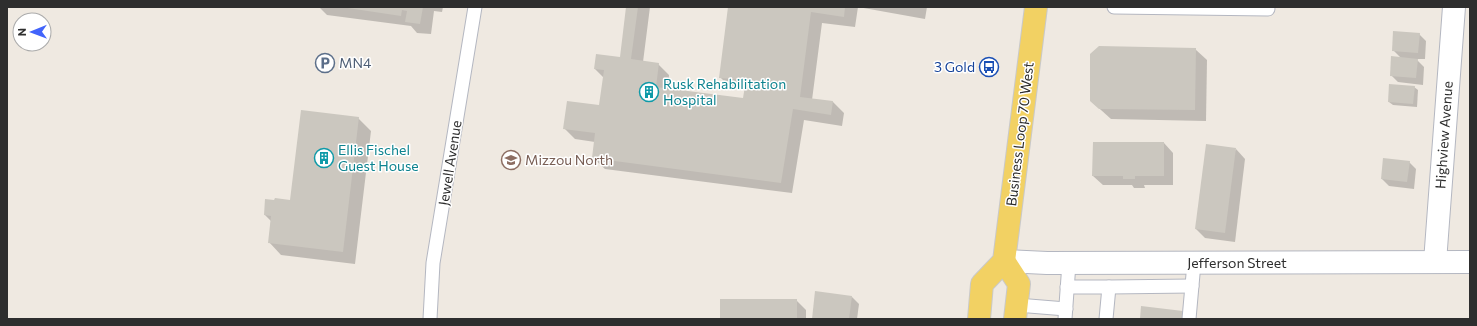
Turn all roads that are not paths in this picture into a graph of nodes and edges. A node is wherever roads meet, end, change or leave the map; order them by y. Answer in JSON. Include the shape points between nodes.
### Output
{"nodes":[{"id":1,"x":475,"y":7,"type":"edge"},
{"id":2,"x":1036,"y":7,"type":"edge"},
{"id":3,"x":1114,"y":7,"type":"edge"},
{"id":4,"x":1454,"y":7,"type":"edge"},
{"id":5,"x":1268,"y":9,"type":"dead end"},
{"id":6,"x":1004,"y":261,"type":"junction"},
{"id":7,"x":1435,"y":262,"type":"junction"},
{"id":8,"x":1470,"y":262,"type":"edge"},
{"id":9,"x":1069,"y":263,"type":"junction"},
{"id":10,"x":1194,"y":263,"type":"junction"},
{"id":11,"x":1192,"y":286,"type":"junction"},
{"id":12,"x":1068,"y":287,"type":"junction"},
{"id":13,"x":1109,"y":287,"type":"junction"},
{"id":14,"x":1016,"y":312,"type":"edge"},
{"id":15,"x":1065,"y":314,"type":"edge"},
{"id":16,"x":430,"y":319,"type":"edge"},
{"id":17,"x":979,"y":319,"type":"edge"},
{"id":18,"x":1106,"y":319,"type":"edge"},
{"id":19,"x":1189,"y":319,"type":"edge"}],
"edges":[{"from":1,"to":16,"type":"lane","name":"Jewell Avenue","via":[[433,263]]},
{"from":2,"to":6,"type":"main road","name":"Business Loop 70 West"},
{"from":3,"to":5,"type":"lane"},
{"from":4,"to":7,"type":"street","name":"Highview Avenue"},
{"from":6,"to":9,"type":"street","name":"Jefferson Street"},
{"from":6,"to":14,"type":"main road","via":[[1019,284]]},
{"from":6,"to":17,"type":"main road","via":[[982,284]]},
{"from":7,"to":8,"type":"street","name":"Jefferson Street"},
{"from":7,"to":10,"type":"street","name":"Jefferson Street"},
{"from":9,"to":10,"type":"street","name":"Jefferson Street"},
{"from":9,"to":12,"type":"lane"},
{"from":10,"to":11,"type":"lane"},
{"from":11,"to":13,"type":"lane"},
{"from":11,"to":19,"type":"lane"},
{"from":12,"to":13,"type":"lane"},
{"from":12,"to":15,"type":"lane"},
{"from":13,"to":18,"type":"lane"},
{"from":14,"to":15,"type":"lane"}]}
